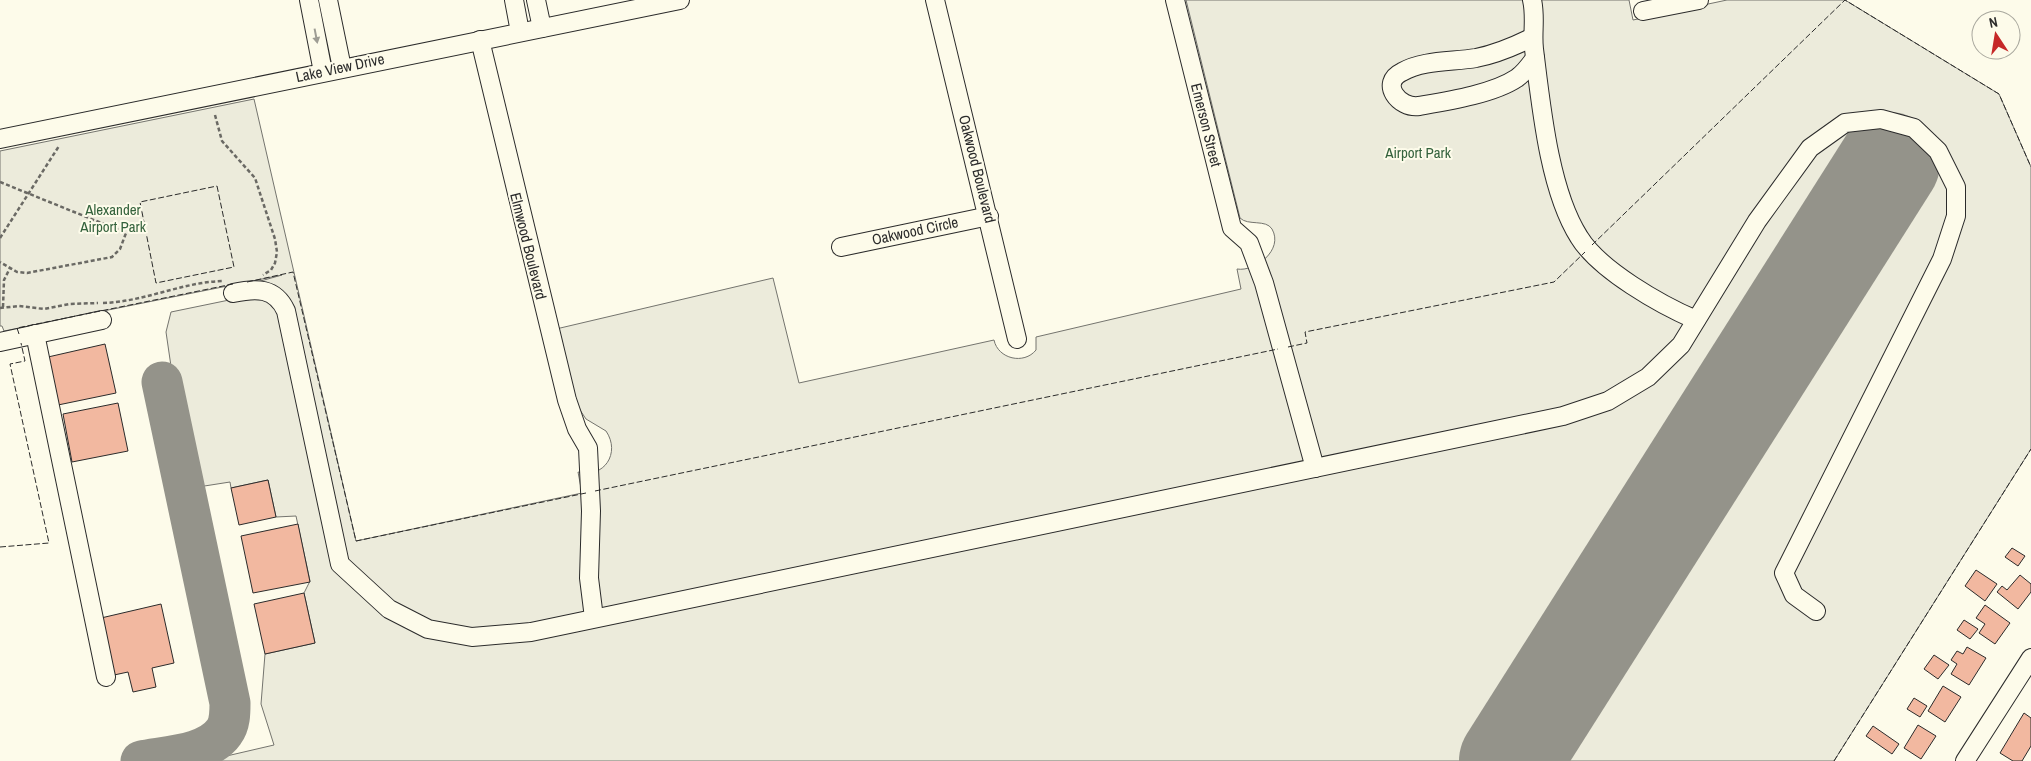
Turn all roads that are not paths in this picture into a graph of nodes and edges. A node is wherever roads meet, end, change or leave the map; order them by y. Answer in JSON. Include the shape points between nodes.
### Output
{"nodes":[{"id":1,"x":308,"y":0,"type":"edge"},
{"id":2,"x":328,"y":0,"type":"edge"},
{"id":3,"x":514,"y":0,"type":"edge"},
{"id":4,"x":536,"y":0,"type":"edge"},
{"id":5,"x":680,"y":0,"type":"edge"},
{"id":6,"x":935,"y":0,"type":"edge"},
{"id":7,"x":1174,"y":0,"type":"edge"},
{"id":8,"x":1532,"y":0,"type":"edge"},
{"id":9,"x":1699,"y":0,"type":"edge"},
{"id":10,"x":1643,"y":11,"type":"dead end"},
{"id":11,"x":542,"y":28,"type":"junction"},
{"id":12,"x":520,"y":32,"type":"junction"},
{"id":13,"x":1533,"y":37,"type":"junction"},
{"id":14,"x":480,"y":40,"type":"junction"},
{"id":15,"x":1535,"y":58,"type":"junction"},
{"id":16,"x":342,"y":68,"type":"junction"},
{"id":17,"x":323,"y":72,"type":"junction"},
{"id":18,"x":0,"y":139,"type":"edge"},
{"id":19,"x":989,"y":216,"type":"junction"},
{"id":20,"x":841,"y":247,"type":"dead end"},
{"id":21,"x":231,"y":287,"type":"road end"},
{"id":22,"x":102,"y":320,"type":"dead end"},
{"id":23,"x":1696,"y":320,"type":"junction"},
{"id":24,"x":34,"y":334,"type":"junction"},
{"id":25,"x":1017,"y":339,"type":"dead end"},
{"id":26,"x":0,"y":342,"type":"edge"},
{"id":27,"x":1315,"y":468,"type":"junction"},
{"id":28,"x":1816,"y":611,"type":"dead end"},
{"id":29,"x":594,"y":618,"type":"junction"},
{"id":30,"x":2031,"y":658,"type":"edge"},
{"id":31,"x":106,"y":677,"type":"dead end"},
{"id":32,"x":1965,"y":761,"type":"edge"}],
"edges":[{"from":1,"to":17,"type":"street","one_way":true},
{"from":2,"to":16,"type":"street"},
{"from":3,"to":12,"type":"street"},
{"from":4,"to":11,"type":"street"},
{"from":5,"to":11,"type":"street","name":"Lake View Drive"},
{"from":6,"to":19,"type":"street","name":"Oakwood Boulevard"},
{"from":7,"to":27,"type":"street","name":"Emerson Street","via":[[1232,228],[1249,243],[1264,283]]},
{"from":8,"to":13,"type":"street","via":[[1535,15]]},
{"from":9,"to":10,"type":"street"},
{"from":11,"to":12,"type":"street","name":"Lake View Drive"},
{"from":12,"to":14,"type":"street","name":"Lake View Drive"},
{"from":13,"to":15,"type":"street"},
{"from":13,"to":15,"type":"street","via":[[1504,51],[1402,71],[1393,80],[1392,89],[1395,98],[1402,103],[1415,106],[1430,104],[1508,84]]},
{"from":14,"to":16,"type":"street","name":"Lake View Drive"},
{"from":14,"to":29,"type":"street","name":"Elmwood Boulevard","via":[[567,400],[588,448],[591,511],[589,578]]},
{"from":15,"to":23,"type":"street","via":[[1543,121],[1560,194],[1579,237],[1614,272],[1665,306]]},
{"from":16,"to":17,"type":"street","name":"Lake View Drive"},
{"from":17,"to":18,"type":"street","name":"Lake View Drive"},
{"from":19,"to":20,"type":"street","name":"Oakwood Circle"},
{"from":19,"to":25,"type":"street","name":"Oakwood Boulevard"},
{"from":21,"to":29,"type":"street","via":[[262,289],[276,297],[284,307],[340,564],[389,610],[428,629],[472,637],[531,632]]},
{"from":22,"to":24,"type":"street"},
{"from":23,"to":27,"type":"street","via":[[1681,345],[1648,377],[1608,401],[1563,416]]},
{"from":23,"to":28,"type":"street","via":[[1757,221],[1810,148],[1838,128],[1881,119],[1914,128],[1938,151],[1956,187],[1956,216],[1942,259],[1784,573],[1794,595]]},
{"from":24,"to":26,"type":"street"},
{"from":24,"to":31,"type":"street"},
{"from":27,"to":29,"type":"street"},
{"from":30,"to":32,"type":"street"}]}
